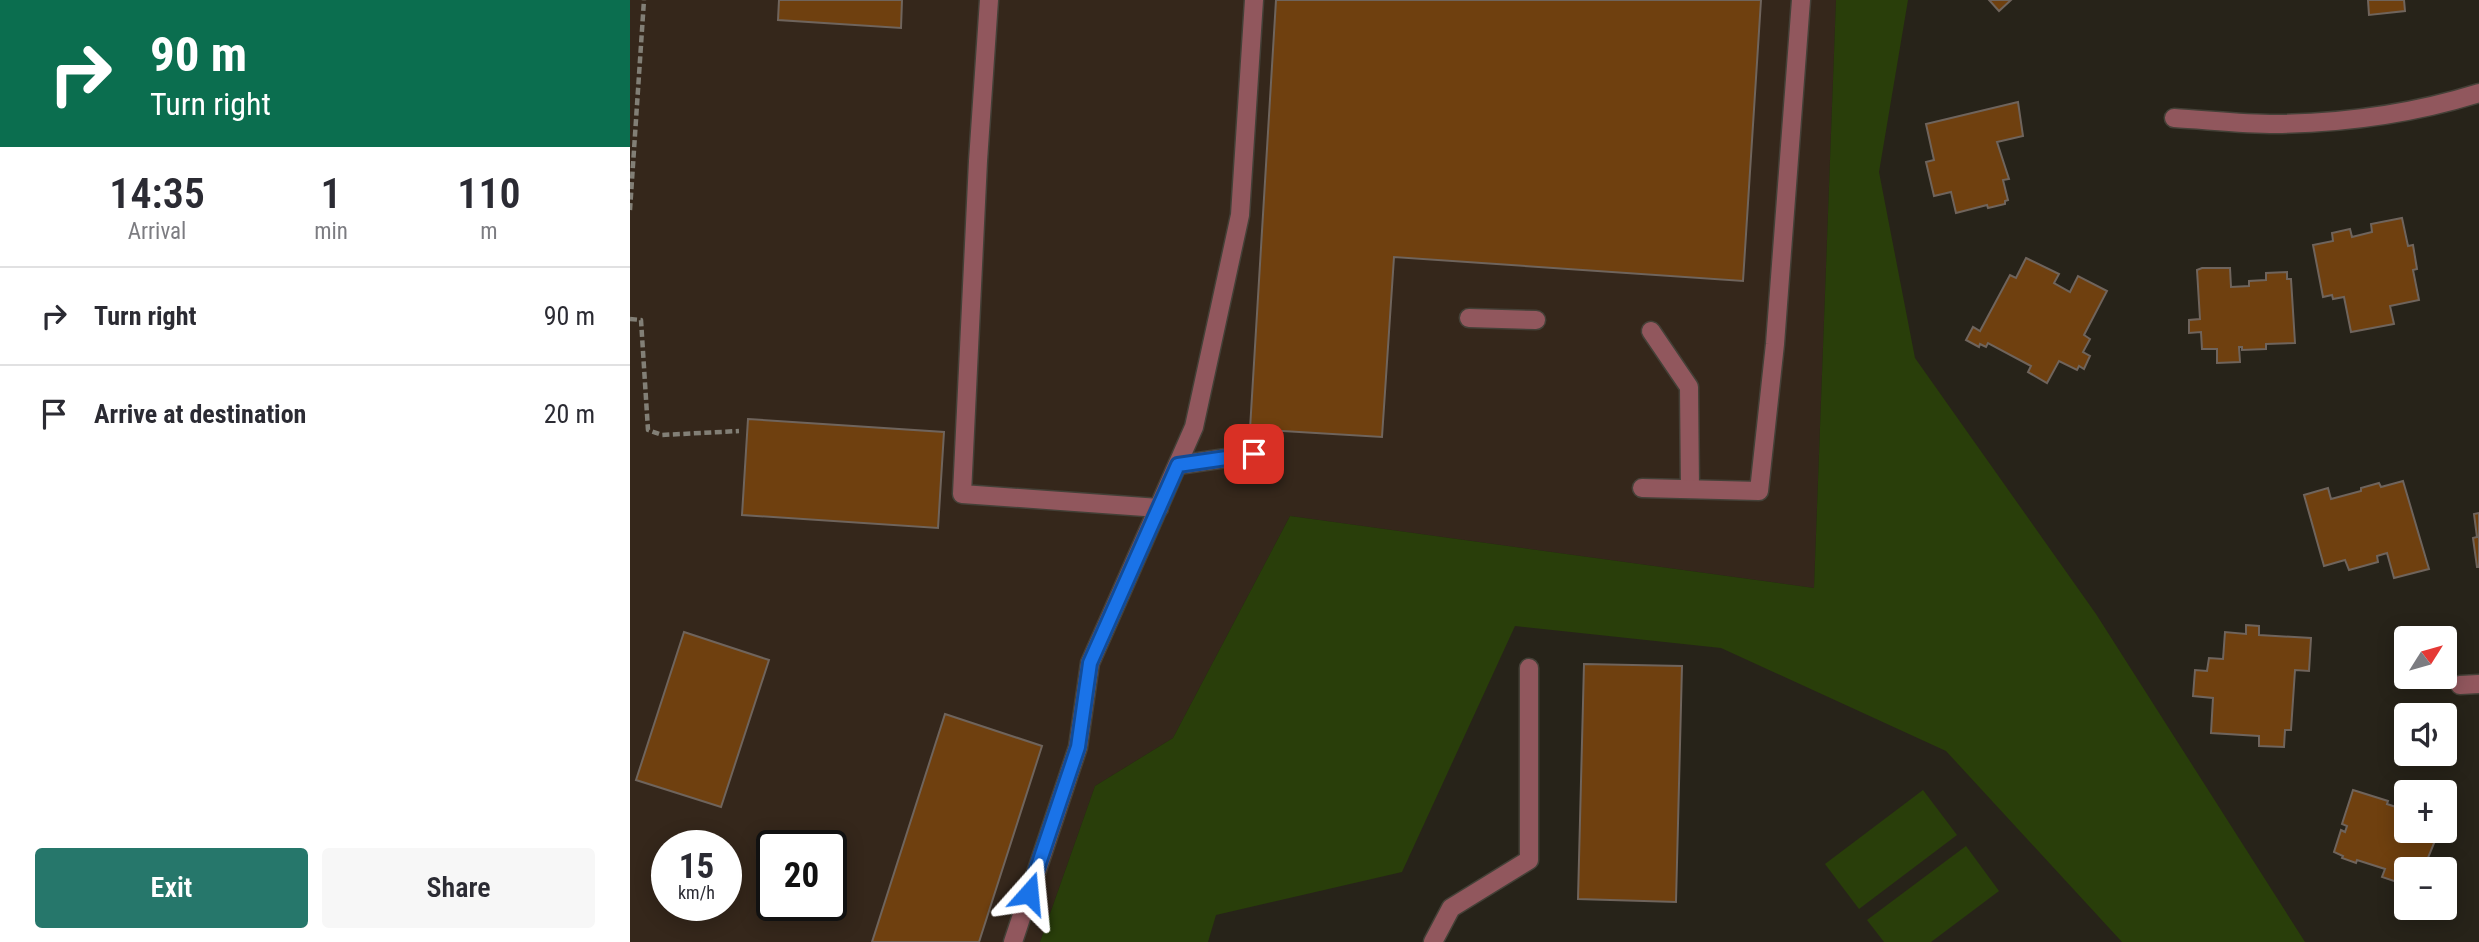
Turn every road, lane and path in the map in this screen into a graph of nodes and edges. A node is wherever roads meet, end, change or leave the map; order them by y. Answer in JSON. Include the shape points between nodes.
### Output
{"nodes":[{"id":1,"x":644,"y":0,"type":"edge"},
{"id":2,"x":989,"y":0,"type":"edge"},
{"id":3,"x":1254,"y":0,"type":"edge"},
{"id":4,"x":1801,"y":0,"type":"edge"},
{"id":5,"x":2479,"y":93,"type":"edge"},
{"id":6,"x":2174,"y":118,"type":"dead end"},
{"id":7,"x":630,"y":211,"type":"edge"},
{"id":8,"x":1469,"y":318,"type":"dead end"},
{"id":9,"x":630,"y":319,"type":"edge"},
{"id":10,"x":1536,"y":320,"type":"dead end"},
{"id":11,"x":1651,"y":331,"type":"dead end"},
{"id":12,"x":739,"y":431,"type":"dead end"},
{"id":13,"x":1254,"y":454,"type":"dead end"},
{"id":14,"x":1178,"y":465,"type":"junction"},
{"id":15,"x":1642,"y":488,"type":"dead end"},
{"id":16,"x":1690,"y":489,"type":"junction"},
{"id":17,"x":1159,"y":508,"type":"junction"},
{"id":18,"x":1529,"y":668,"type":"dead end"},
{"id":19,"x":2460,"y":684,"type":"dead end"},
{"id":20,"x":2479,"y":684,"type":"edge"},
{"id":21,"x":1013,"y":942,"type":"edge"},
{"id":22,"x":1433,"y":942,"type":"edge"}],
"edges":[{"from":1,"to":7,"type":"path"},
{"from":2,"to":17,"type":"street","via":[[962,494]]},
{"from":3,"to":14,"type":"street","via":[[1240,215],[1194,427]]},
{"from":4,"to":16,"type":"street","via":[[1759,491]]},
{"from":5,"to":6,"type":"street","via":[[2365,118],[2276,124]]},
{"from":8,"to":10,"type":"street"},
{"from":9,"to":12,"type":"path","via":[[641,320],[648,430],[662,435]]},
{"from":11,"to":16,"type":"street","via":[[1689,387]]},
{"from":13,"to":14,"type":"street"},
{"from":14,"to":17,"type":"street"},
{"from":15,"to":16,"type":"street"},
{"from":17,"to":21,"type":"street","via":[[1090,663],[1078,747]]},
{"from":18,"to":22,"type":"street","via":[[1529,860],[1451,908]]},
{"from":19,"to":20,"type":"street"}]}
